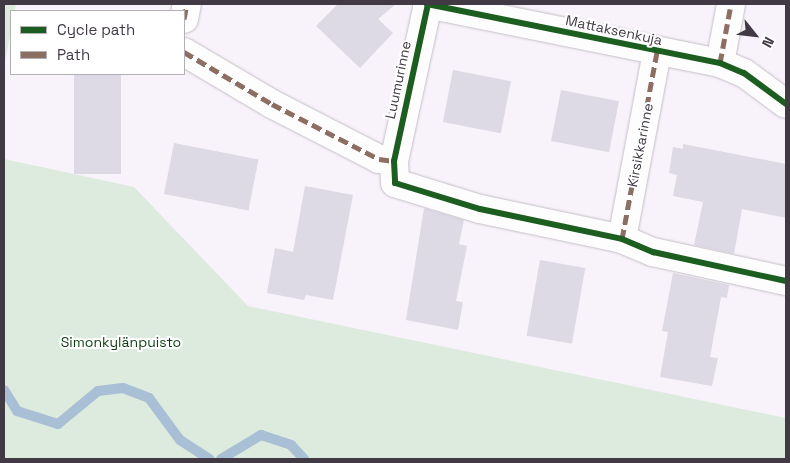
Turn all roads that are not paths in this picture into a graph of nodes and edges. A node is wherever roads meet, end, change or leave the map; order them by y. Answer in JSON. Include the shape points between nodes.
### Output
{"nodes":[{"id":1,"x":427,"y":4,"type":"edge"},
{"id":2,"x":731,"y":4,"type":"edge"},
{"id":3,"x":476,"y":8,"type":"edge"},
{"id":4,"x":657,"y":52,"type":"junction"},
{"id":5,"x":185,"y":53,"type":"edge"},
{"id":6,"x":720,"y":63,"type":"junction"},
{"id":7,"x":786,"y":104,"type":"edge"},
{"id":8,"x":394,"y":161,"type":"junction"},
{"id":9,"x":622,"y":239,"type":"junction"},
{"id":10,"x":786,"y":280,"type":"edge"}],
"edges":[{"from":1,"to":3,"type":"street","name":"Mattaksenkuja"},
{"from":1,"to":8,"type":"street","name":"Luumurinne"},
{"from":2,"to":6,"type":"street"},
{"from":3,"to":4,"type":"street","name":"Mattaksenkuja"},
{"from":4,"to":6,"type":"street","name":"Mattaksenkuja"},
{"from":4,"to":9,"type":"street","name":"Kirsikkarinne"},
{"from":5,"to":8,"type":"street","via":[[272,104],[379,159]]},
{"from":6,"to":7,"type":"street","name":"Mattaksenkuja","via":[[744,73]]},
{"from":8,"to":9,"type":"street","via":[[395,183],[480,208]]},
{"from":9,"to":10,"type":"street","via":[[653,252]]}]}
